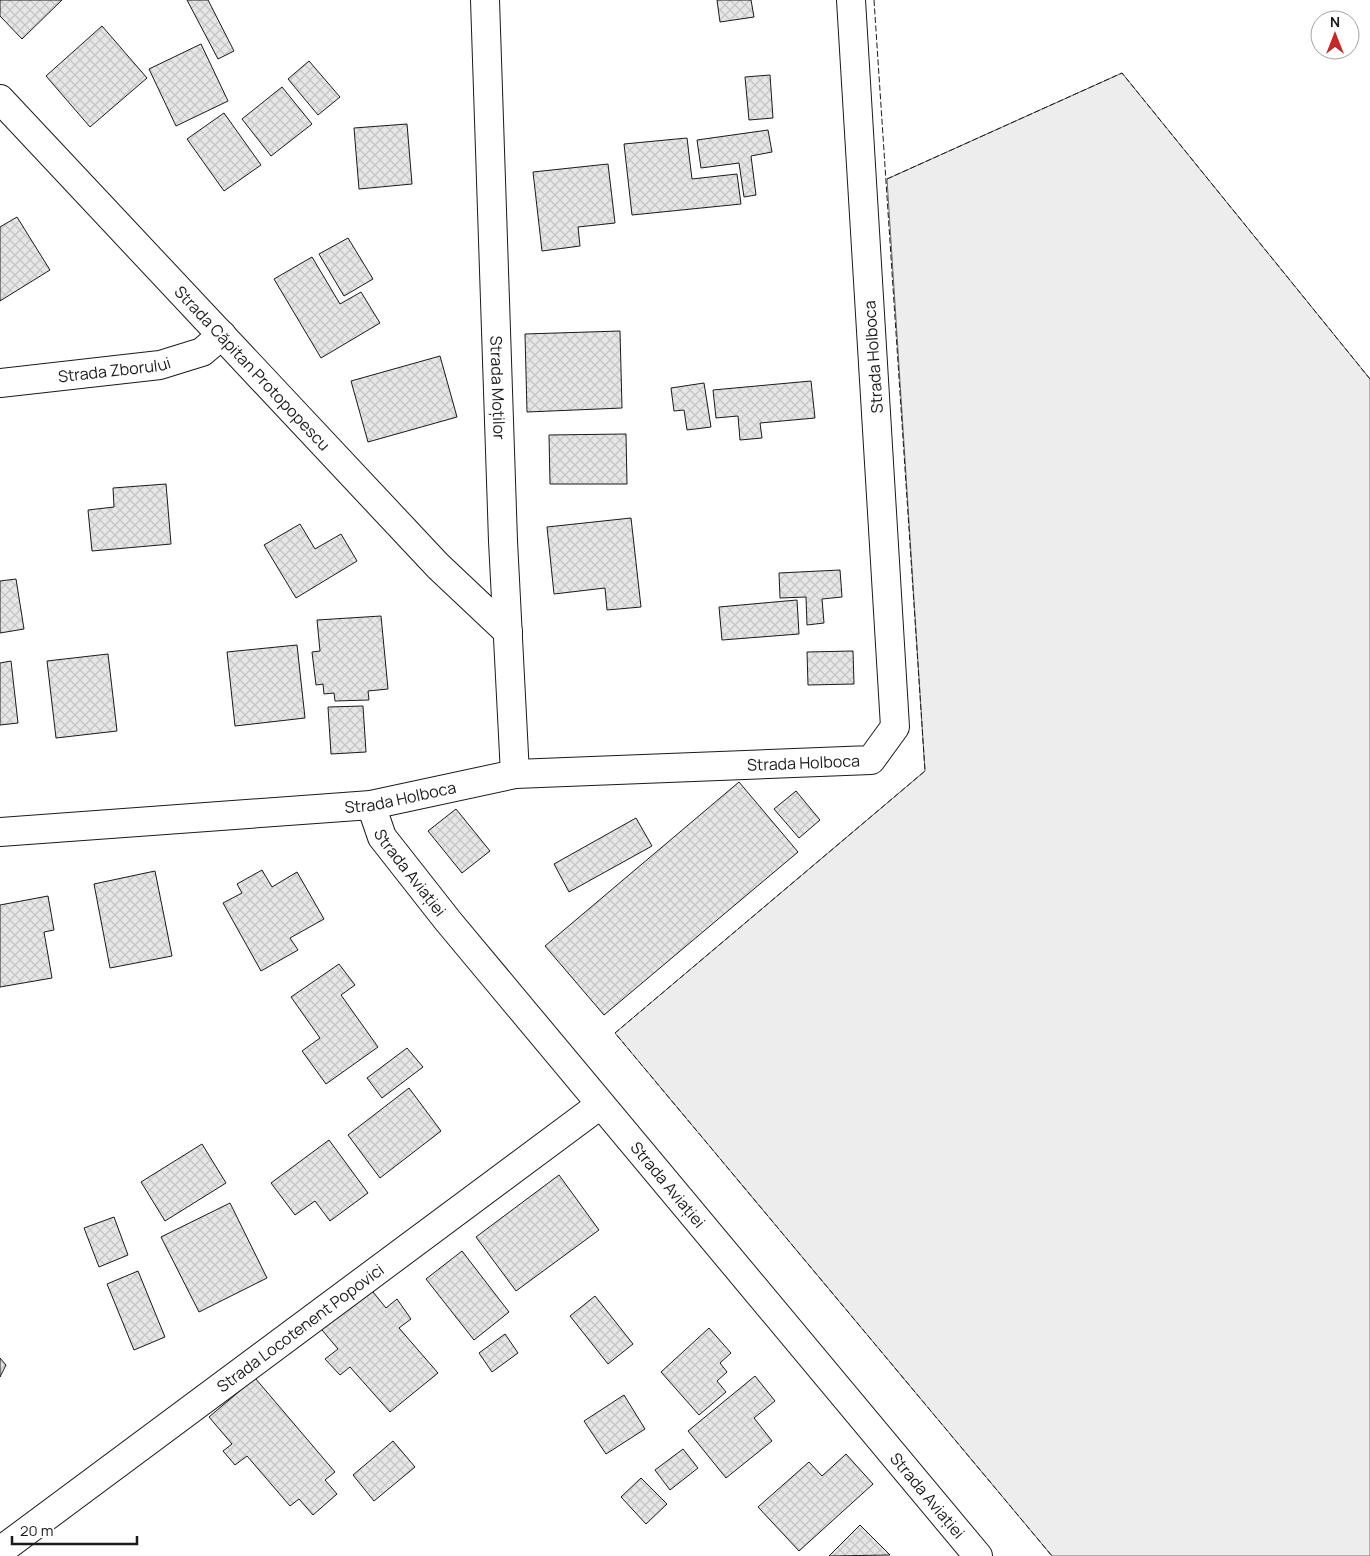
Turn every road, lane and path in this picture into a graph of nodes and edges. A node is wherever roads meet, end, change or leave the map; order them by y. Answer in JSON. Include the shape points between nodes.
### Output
{"nodes":[{"id":1,"x":484,"y":0,"type":"edge"},
{"id":2,"x":851,"y":0,"type":"edge"},
{"id":3,"x":0,"y":99,"type":"edge"},
{"id":4,"x":222,"y":335,"type":"junction"},
{"id":5,"x":0,"y":383,"type":"edge"},
{"id":6,"x":508,"y":632,"type":"junction"},
{"id":7,"x":515,"y":774,"type":"junction"},
{"id":8,"x":371,"y":804,"type":"junction"},
{"id":9,"x":0,"y":832,"type":"edge"},
{"id":10,"x":600,"y":1105,"type":"junction"},
{"id":11,"x":0,"y":1551,"type":"edge"},
{"id":12,"x":978,"y":1556,"type":"edge"}],
"edges":[{"from":1,"to":6,"type":"street","name":"Strada Moților"},
{"from":2,"to":7,"type":"street","name":"Strada Holboca","via":[[895,727],[871,760]]},
{"from":3,"to":4,"type":"street","name":"Strada Căpitan Protopopescu"},
{"from":4,"to":5,"type":"street","name":"Strada Zborului","via":[[202,352],[160,365]]},
{"from":4,"to":6,"type":"street","name":"Strada Căpitan Protopopescu","via":[[438,566]]},
{"from":6,"to":7,"type":"street","name":"Strada Moților"},
{"from":7,"to":8,"type":"street","name":"Strada Holboca"},
{"from":8,"to":9,"type":"street","name":"Strada Holboca"},
{"from":8,"to":10,"type":"street","name":"Strada Aviației","via":[[382,836]]},
{"from":10,"to":11,"type":"street","name":"Strada Locotenent Popovici"},
{"from":10,"to":12,"type":"street","name":"Strada Aviației"}]}
